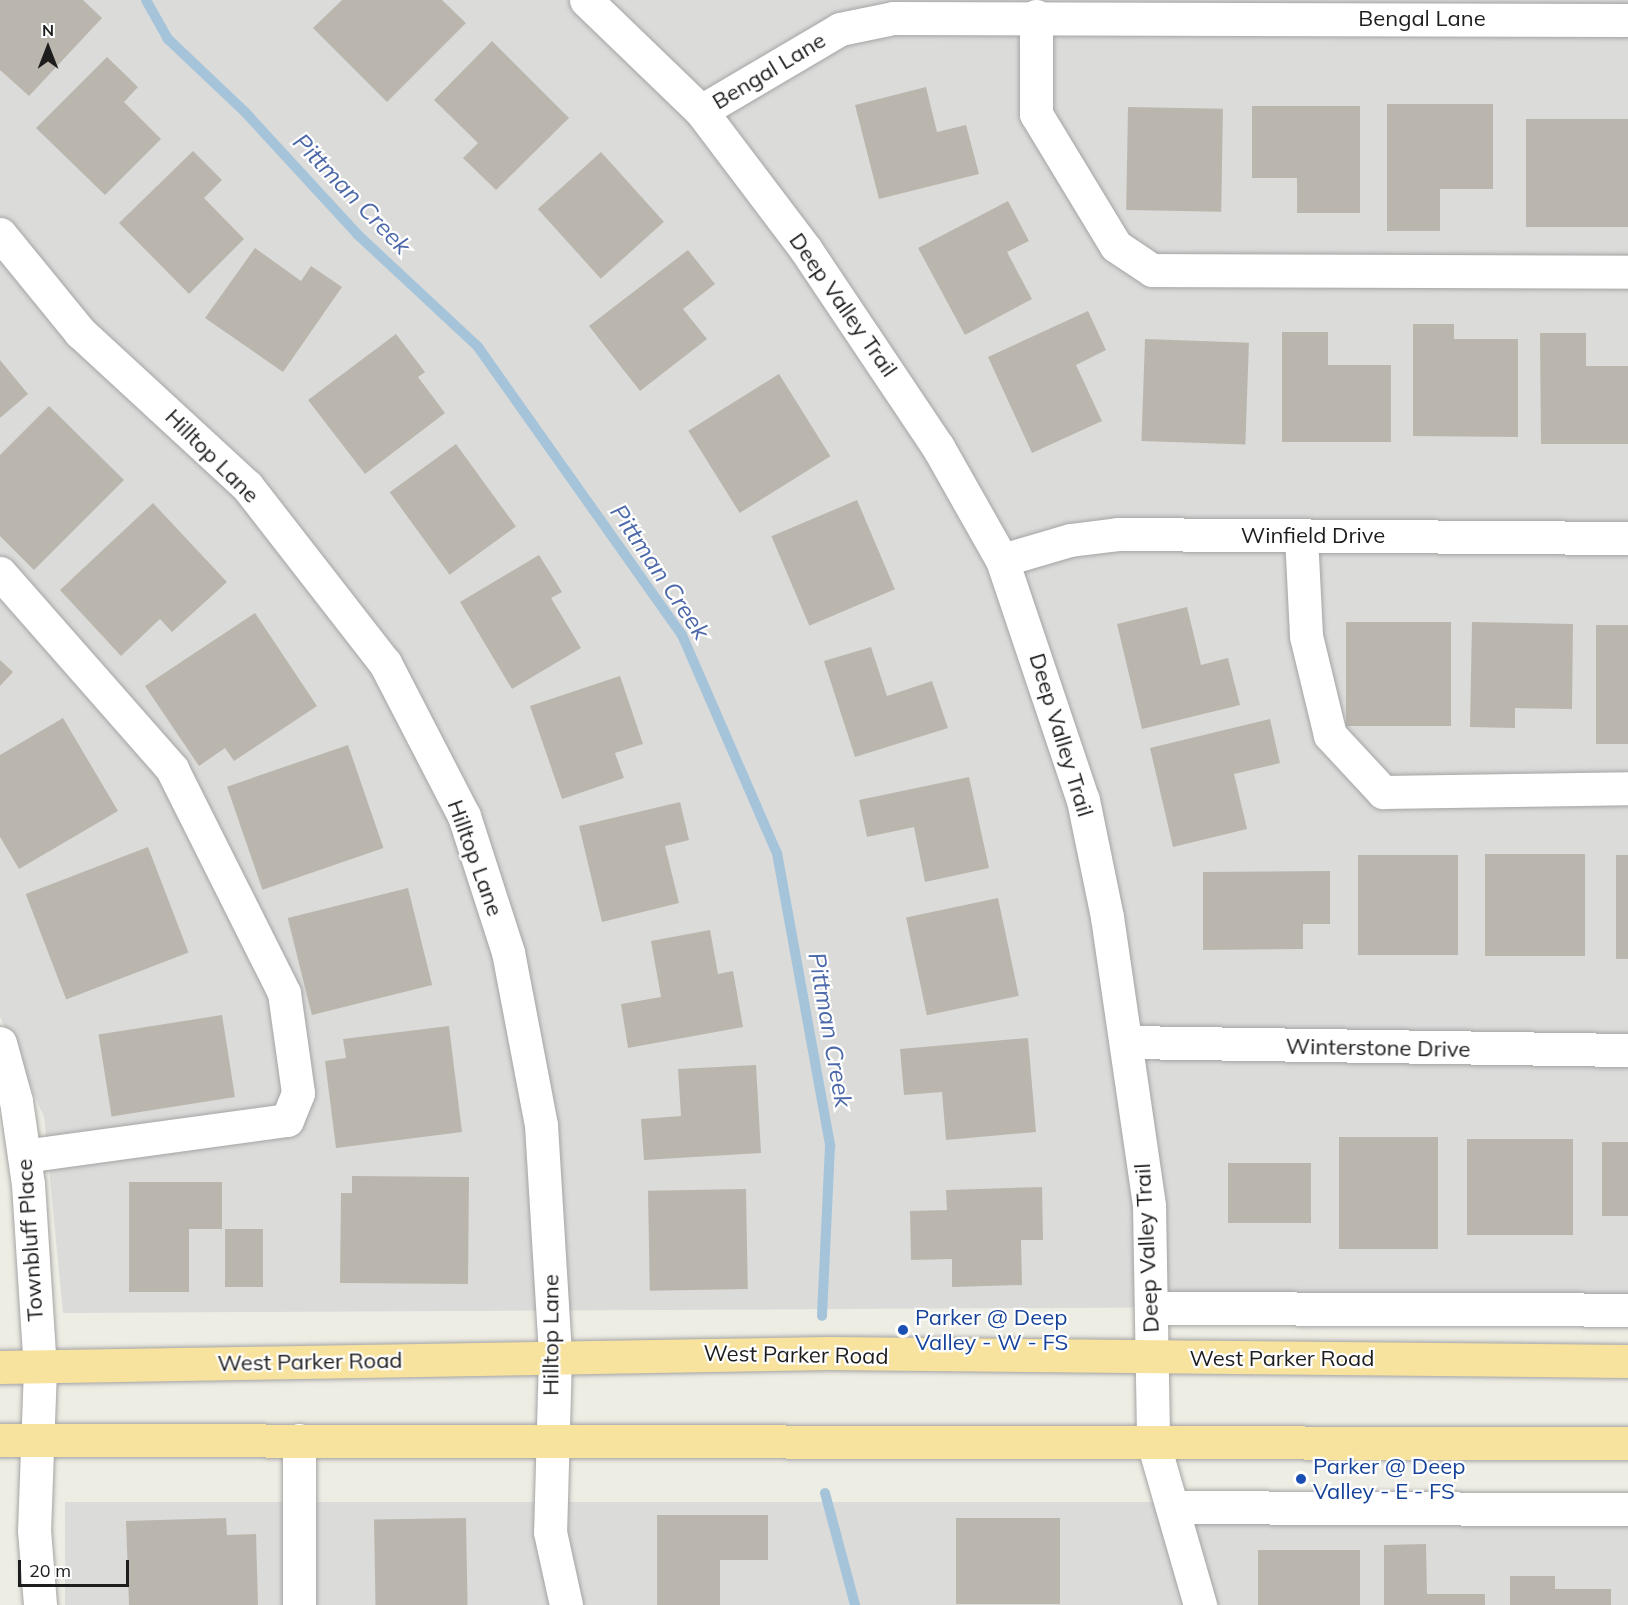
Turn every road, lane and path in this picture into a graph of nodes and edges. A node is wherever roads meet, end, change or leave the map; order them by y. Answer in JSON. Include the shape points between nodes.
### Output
{"nodes":[{"id":1,"x":586,"y":0,"type":"edge"},
{"id":2,"x":1036,"y":16,"type":"junction"},
{"id":3,"x":1628,"y":20,"type":"edge"},
{"id":4,"x":701,"y":111,"type":"junction"},
{"id":5,"x":0,"y":234,"type":"edge"},
{"id":6,"x":1628,"y":272,"type":"edge"},
{"id":7,"x":1300,"y":536,"type":"junction"},
{"id":8,"x":1628,"y":538,"type":"edge"},
{"id":9,"x":1002,"y":560,"type":"junction"},
{"id":10,"x":0,"y":573,"type":"edge"},
{"id":11,"x":1628,"y":788,"type":"edge"},
{"id":12,"x":1128,"y":1042,"type":"junction"},
{"id":13,"x":0,"y":1043,"type":"edge"},
{"id":14,"x":1628,"y":1050,"type":"edge"},
{"id":15,"x":24,"y":1156,"type":"junction"},
{"id":16,"x":1151,"y":1308,"type":"junction"},
{"id":17,"x":1628,"y":1310,"type":"edge"},
{"id":18,"x":555,"y":1356,"type":"junction"},
{"id":19,"x":1152,"y":1358,"type":"junction"},
{"id":20,"x":1628,"y":1361,"type":"edge"},
{"id":21,"x":0,"y":1367,"type":"edge"},
{"id":22,"x":40,"y":1368,"type":"junction"},
{"id":23,"x":0,"y":1440,"type":"edge"},
{"id":24,"x":36,"y":1440,"type":"junction"},
{"id":25,"x":299,"y":1440,"type":"junction"},
{"id":26,"x":550,"y":1441,"type":"junction"},
{"id":27,"x":1153,"y":1442,"type":"junction"},
{"id":28,"x":1628,"y":1443,"type":"edge"},
{"id":29,"x":1172,"y":1507,"type":"junction"},
{"id":30,"x":1628,"y":1509,"type":"edge"},
{"id":31,"x":40,"y":1605,"type":"edge"},
{"id":32,"x":299,"y":1605,"type":"edge"},
{"id":33,"x":566,"y":1605,"type":"edge"},
{"id":34,"x":1200,"y":1605,"type":"edge"}],
"edges":[{"from":1,"to":4,"type":"street","name":"Deep Valley Trail"},
{"from":2,"to":3,"type":"street","name":"Bengal Lane"},
{"from":2,"to":4,"type":"street","name":"Bengal Lane","via":[[893,18],[840,29]]},
{"from":2,"to":6,"type":"street","via":[[1036,114],[1116,246],[1152,270]]},
{"from":4,"to":9,"type":"street","name":"Deep Valley Trail","via":[[875,347]]},
{"from":5,"to":18,"type":"street","name":"Hilltop Lane","via":[[80,332],[247,486],[385,663],[464,816],[508,952],[526,1027],[540,1125]]},
{"from":7,"to":8,"type":"street","name":"Winfield Drive"},
{"from":7,"to":9,"type":"street","name":"Winfield Drive","via":[[1118,534],[1070,540]]},
{"from":7,"to":11,"type":"street","via":[[1306,636],[1330,735],[1383,792]]},
{"from":9,"to":12,"type":"street","name":"Deep Valley Trail","via":[[1083,800]]},
{"from":10,"to":15,"type":"street","via":[[172,770],[284,993],[298,1093],[287,1120]]},
{"from":12,"to":14,"type":"street","name":"Winterstone Drive"},
{"from":12,"to":16,"type":"street","name":"Deep Valley Trail","via":[[1149,1206]]},
{"from":13,"to":15,"type":"street","name":"Townbluff Place"},
{"from":15,"to":22,"type":"street","name":"Townbluff Place"},
{"from":16,"to":17,"type":"street"},
{"from":16,"to":19,"type":"street","name":"Deep Valley Trail"},
{"from":18,"to":19,"type":"main road","name":"West Parker Road"},
{"from":18,"to":22,"type":"main road","name":"West Parker Road"},
{"from":18,"to":26,"type":"street","name":"Hilltop Lane"},
{"from":19,"to":20,"type":"main road","name":"West Parker Road"},
{"from":19,"to":27,"type":"street","name":"Deep Valley Trail"},
{"from":21,"to":22,"type":"main road","name":"West Parker Road"},
{"from":22,"to":24,"type":"street","name":"Townbluff Place"},
{"from":23,"to":24,"type":"main road"},
{"from":24,"to":25,"type":"main road"},
{"from":24,"to":31,"type":"street","name":"Townbluff Place"},
{"from":25,"to":26,"type":"main road"},
{"from":25,"to":32,"type":"street"},
{"from":26,"to":27,"type":"main road"},
{"from":26,"to":33,"type":"street","name":"Hilltop Lane","via":[[550,1532]]},
{"from":27,"to":28,"type":"main road"},
{"from":27,"to":29,"type":"street","name":"Deep Valley Trail"},
{"from":29,"to":30,"type":"street"},
{"from":29,"to":34,"type":"street","name":"Deep Valley Trail"}]}
